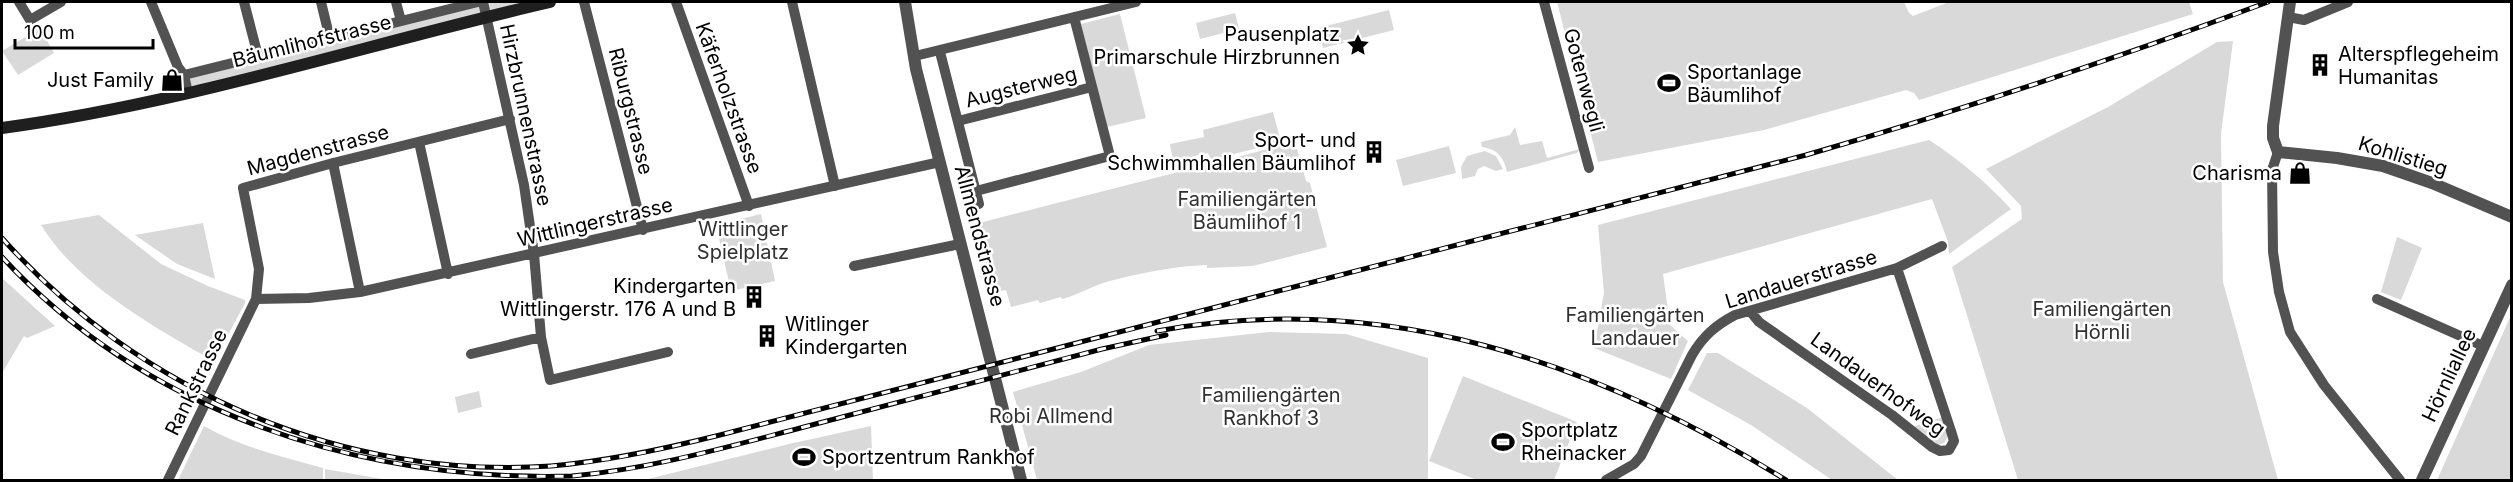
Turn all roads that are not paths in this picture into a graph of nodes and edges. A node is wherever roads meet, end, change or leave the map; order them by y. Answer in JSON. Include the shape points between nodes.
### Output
{"nodes":[{"id":1,"x":19,"y":2,"type":"edge"},
{"id":2,"x":61,"y":2,"type":"edge"},
{"id":3,"x":151,"y":2,"type":"edge"},
{"id":4,"x":244,"y":2,"type":"edge"},
{"id":5,"x":321,"y":2,"type":"edge"},
{"id":6,"x":396,"y":2,"type":"edge"},
{"id":7,"x":478,"y":2,"type":"edge"},
{"id":8,"x":483,"y":2,"type":"edge"},
{"id":9,"x":550,"y":2,"type":"edge"},
{"id":10,"x":584,"y":2,"type":"edge"},
{"id":11,"x":676,"y":2,"type":"edge"},
{"id":12,"x":792,"y":2,"type":"edge"},
{"id":13,"x":905,"y":2,"type":"edge"},
{"id":14,"x":1136,"y":2,"type":"edge"},
{"id":15,"x":1544,"y":2,"type":"edge"},
{"id":16,"x":2290,"y":2,"type":"edge"},
{"id":17,"x":2348,"y":2,"type":"edge"},
{"id":18,"x":487,"y":16,"type":"junction"},
{"id":19,"x":1074,"y":17,"type":"junction"},
{"id":20,"x":2288,"y":17,"type":"junction"},
{"id":21,"x":401,"y":21,"type":"junction"},
{"id":22,"x":330,"y":39,"type":"junction"},
{"id":23,"x":940,"y":52,"type":"junction"},
{"id":24,"x":258,"y":56,"type":"junction"},
{"id":25,"x":915,"y":56,"type":"junction"},
{"id":26,"x":184,"y":75,"type":"junction"},
{"id":27,"x":1092,"y":87,"type":"junction"},
{"id":28,"x":188,"y":93,"type":"junction"},
{"id":29,"x":510,"y":119,"type":"junction"},
{"id":30,"x":958,"y":121,"type":"junction"},
{"id":31,"x":2,"y":128,"type":"edge"},
{"id":32,"x":419,"y":142,"type":"junction"},
{"id":33,"x":2278,"y":152,"type":"junction"},
{"id":34,"x":940,"y":162,"type":"junction"},
{"id":35,"x":333,"y":163,"type":"junction"},
{"id":36,"x":1589,"y":168,"type":"dead end"},
{"id":37,"x":835,"y":186,"type":"junction"},
{"id":38,"x":976,"y":191,"type":"junction"},
{"id":39,"x":979,"y":204,"type":"dead end"},
{"id":40,"x":749,"y":206,"type":"junction"},
{"id":41,"x":2511,"y":217,"type":"edge"},
{"id":42,"x":643,"y":230,"type":"junction"},
{"id":43,"x":960,"y":244,"type":"junction"},
{"id":44,"x":1942,"y":246,"type":"dead end"},
{"id":45,"x":534,"y":254,"type":"junction"},
{"id":46,"x":854,"y":266,"type":"dead end"},
{"id":47,"x":1897,"y":268,"type":"junction"},
{"id":48,"x":448,"y":274,"type":"junction"},
{"id":49,"x":2511,"y":285,"type":"edge"},
{"id":50,"x":360,"y":292,"type":"junction"},
{"id":51,"x":2377,"y":299,"type":"dead end"},
{"id":52,"x":256,"y":300,"type":"junction"},
{"id":53,"x":1750,"y":311,"type":"junction"},
{"id":54,"x":541,"y":337,"type":"junction"},
{"id":55,"x":2483,"y":346,"type":"junction"},
{"id":56,"x":668,"y":352,"type":"dead end"},
{"id":57,"x":471,"y":354,"type":"dead end"},
{"id":58,"x":168,"y":480,"type":"edge"},
{"id":59,"x":1021,"y":480,"type":"edge"},
{"id":60,"x":1606,"y":480,"type":"edge"},
{"id":61,"x":2400,"y":480,"type":"edge"},
{"id":62,"x":2422,"y":480,"type":"edge"}],
"edges":[{"from":1,"to":2,"type":"street","via":[[30,20]]},
{"from":3,"to":26,"type":"street","via":[[177,67]]},
{"from":4,"to":24,"type":"street"},
{"from":5,"to":22,"type":"street"},
{"from":6,"to":21,"type":"street"},
{"from":7,"to":21,"type":"street","name":"Bäumlihofstrasse"},
{"from":8,"to":18,"type":"street","name":"Hirzbrunnenstrasse"},
{"from":9,"to":18,"type":"main road","name":"Bäumlihofstrasse"},
{"from":10,"to":42,"type":"street","name":"Riburgstrasse"},
{"from":11,"to":40,"type":"street","name":"Käferholzstrasse"},
{"from":12,"to":37,"type":"street"},
{"from":13,"to":25,"type":"street","name":"Allmendstrasse"},
{"from":14,"to":19,"type":"street"},
{"from":15,"to":36,"type":"street","name":"Gotenwegli"},
{"from":16,"to":20,"type":"street"},
{"from":17,"to":20,"type":"street","via":[[2304,20]]},
{"from":18,"to":28,"type":"main road","name":"Bäumlihofstrasse"},
{"from":18,"to":29,"type":"street","name":"Hirzbrunnenstrasse"},
{"from":19,"to":23,"type":"street"},
{"from":19,"to":27,"type":"street"},
{"from":20,"to":33,"type":"street","via":[[2273,126]]},
{"from":21,"to":22,"type":"street","name":"Bäumlihofstrasse"},
{"from":22,"to":24,"type":"street","name":"Bäumlihofstrasse"},
{"from":23,"to":25,"type":"street"},
{"from":23,"to":30,"type":"street","name":"Allmendstrasse"},
{"from":24,"to":26,"type":"street","name":"Bäumlihofstrasse"},
{"from":25,"to":34,"type":"street","name":"Allmendstrasse"},
{"from":26,"to":28,"type":"street"},
{"from":27,"to":30,"type":"street","name":"Augsterweg"},
{"from":27,"to":38,"type":"street","via":[[1110,156]]},
{"from":28,"to":31,"type":"main road","name":"Bäumlihofstrasse"},
{"from":29,"to":32,"type":"street","name":"Magdenstrasse"},
{"from":29,"to":45,"type":"street","name":"Hirzbrunnenstrasse"},
{"from":30,"to":38,"type":"street","name":"Allmendstrasse"},
{"from":32,"to":35,"type":"street","name":"Magdenstrasse"},
{"from":32,"to":48,"type":"street"},
{"from":33,"to":41,"type":"street","name":"Kohlistieg","via":[[2383,166]]},
{"from":33,"to":61,"type":"street","via":[[2272,170],[2273,252],[2290,332],[2324,385]]},
{"from":34,"to":37,"type":"street","name":"Wittlingerstrasse"},
{"from":34,"to":43,"type":"street","name":"Allmendstrasse"},
{"from":35,"to":50,"type":"street"},
{"from":35,"to":52,"type":"street","name":"Magdenstrasse","via":[[243,188],[259,269]]},
{"from":37,"to":40,"type":"street","name":"Wittlingerstrasse"},
{"from":38,"to":39,"type":"street","name":"Allmendstrasse"},
{"from":40,"to":42,"type":"street","name":"Wittlingerstrasse"},
{"from":42,"to":45,"type":"street","name":"Wittlingerstrasse"},
{"from":43,"to":46,"type":"street"},
{"from":43,"to":59,"type":"street","name":"Allmendstrasse"},
{"from":44,"to":47,"type":"street","name":"Landauerstrasse"},
{"from":45,"to":48,"type":"street","name":"Wittlingerstrasse"},
{"from":45,"to":54,"type":"street","name":"Hirzbrunnenstrasse"},
{"from":47,"to":53,"type":"street","name":"Landauerstrasse"},
{"from":47,"to":53,"type":"street","name":"Landauerhofweg","via":[[1954,441],[1949,450],[1932,447],[1759,322]]},
{"from":48,"to":50,"type":"street","name":"Wittlingerstrasse"},
{"from":49,"to":55,"type":"street","name":"Hörnliallee"},
{"from":50,"to":52,"type":"street","name":"Wittlingerstrasse"},
{"from":51,"to":55,"type":"street"},
{"from":52,"to":58,"type":"street","name":"Rankstrasse"},
{"from":53,"to":60,"type":"street","name":"Landauerstrasse","via":[[1722,322],[1701,340],[1641,456],[1634,465]]},
{"from":54,"to":56,"type":"street","name":"Hirzbrunnenstrasse","via":[[550,380]]},
{"from":54,"to":57,"type":"street"},
{"from":55,"to":62,"type":"street","name":"Hörnliallee"}]}
